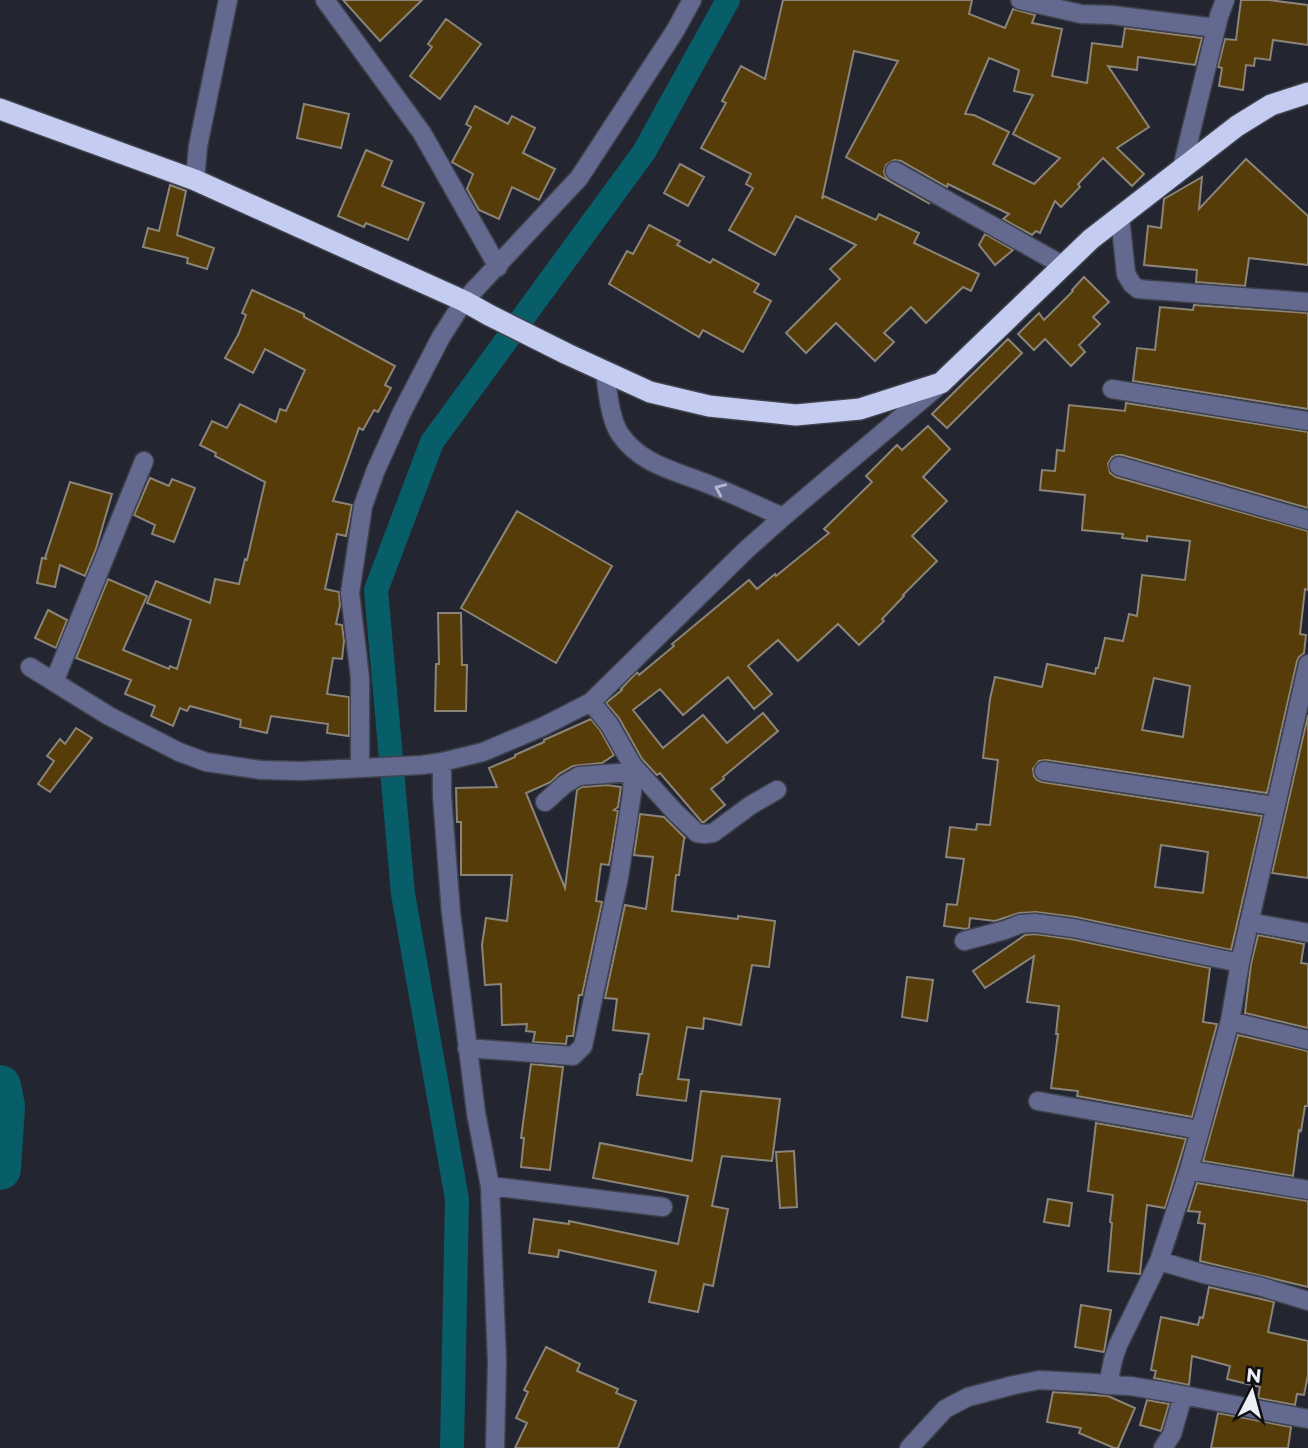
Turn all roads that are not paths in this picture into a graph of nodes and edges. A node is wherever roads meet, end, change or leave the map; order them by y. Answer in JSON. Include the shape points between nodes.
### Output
{"nodes":[{"id":1,"x":228,"y":0,"type":"edge"},
{"id":2,"x":325,"y":0,"type":"edge"},
{"id":3,"x":692,"y":0,"type":"edge"},
{"id":4,"x":1020,"y":0,"type":"edge"},
{"id":5,"x":1225,"y":0,"type":"edge"},
{"id":6,"x":1216,"y":28,"type":"junction"},
{"id":7,"x":1308,"y":93,"type":"edge"},
{"id":8,"x":0,"y":109,"type":"edge"},
{"id":9,"x":1182,"y":168,"type":"junction"},
{"id":10,"x":895,"y":171,"type":"dead end"},
{"id":11,"x":195,"y":180,"type":"junction"},
{"id":12,"x":1120,"y":217,"type":"junction"},
{"id":13,"x":1064,"y":266,"type":"junction"},
{"id":14,"x":498,"y":267,"type":"junction"},
{"id":15,"x":464,"y":301,"type":"junction"},
{"id":16,"x":1308,"y":302,"type":"edge"},
{"id":17,"x":605,"y":371,"type":"junction"},
{"id":18,"x":941,"y":383,"type":"junction"},
{"id":19,"x":1112,"y":389,"type":"dead end"},
{"id":20,"x":1308,"y":421,"type":"edge"},
{"id":21,"x":144,"y":461,"type":"dead end"},
{"id":22,"x":1119,"y":466,"type":"dead end"},
{"id":23,"x":783,"y":517,"type":"junction"},
{"id":24,"x":1308,"y":520,"type":"edge"},
{"id":25,"x":1308,"y":664,"type":"edge"},
{"id":26,"x":30,"y":667,"type":"dead end"},
{"id":27,"x":54,"y":682,"type":"junction"},
{"id":28,"x":592,"y":702,"type":"junction"},
{"id":29,"x":442,"y":762,"type":"junction"},
{"id":30,"x":366,"y":768,"type":"junction"},
{"id":31,"x":633,"y":769,"type":"junction"},
{"id":32,"x":1044,"y":771,"type":"dead end"},
{"id":33,"x":778,"y":790,"type":"dead end"},
{"id":34,"x":545,"y":802,"type":"dead end"},
{"id":35,"x":1275,"y":806,"type":"junction"},
{"id":36,"x":1249,"y":922,"type":"junction"},
{"id":37,"x":1308,"y":933,"type":"edge"},
{"id":38,"x":964,"y":941,"type":"dead end"},
{"id":39,"x":1240,"y":963,"type":"junction"},
{"id":40,"x":1230,"y":1021,"type":"junction"},
{"id":41,"x":1308,"y":1040,"type":"edge"},
{"id":42,"x":467,"y":1048,"type":"junction"},
{"id":43,"x":1038,"y":1101,"type":"dead end"},
{"id":44,"x":1200,"y":1130,"type":"junction"},
{"id":45,"x":1189,"y":1170,"type":"junction"},
{"id":46,"x":490,"y":1186,"type":"junction"},
{"id":47,"x":1308,"y":1190,"type":"edge"},
{"id":48,"x":663,"y":1207,"type":"dead end"},
{"id":49,"x":1159,"y":1261,"type":"junction"},
{"id":50,"x":1308,"y":1301,"type":"edge"},
{"id":51,"x":1108,"y":1385,"type":"junction"},
{"id":52,"x":1183,"y":1396,"type":"junction"},
{"id":53,"x":1308,"y":1419,"type":"edge"},
{"id":54,"x":495,"y":1448,"type":"edge"},
{"id":55,"x":909,"y":1448,"type":"edge"},
{"id":56,"x":1163,"y":1448,"type":"edge"}],
"edges":[{"from":1,"to":11,"type":"street"},
{"from":2,"to":14,"type":"street","via":[[422,133]]},
{"from":3,"to":14,"type":"street","via":[[579,178]]},
{"from":4,"to":6,"type":"street","via":[[1081,14]]},
{"from":5,"to":6,"type":"street"},
{"from":6,"to":9,"type":"street"},
{"from":7,"to":9,"type":"highway","via":[[1271,105]]},
{"from":8,"to":11,"type":"highway"},
{"from":9,"to":12,"type":"highway"},
{"from":10,"to":13,"type":"street"},
{"from":11,"to":15,"type":"highway"},
{"from":12,"to":13,"type":"highway"},
{"from":12,"to":16,"type":"street","via":[[1126,274],[1138,289]]},
{"from":13,"to":18,"type":"highway"},
{"from":14,"to":15,"type":"street"},
{"from":15,"to":17,"type":"highway"},
{"from":15,"to":30,"type":"street","via":[[402,412],[363,506],[350,593]]},
{"from":17,"to":18,"type":"highway","via":[[650,392],[709,406],[796,415],[860,409]]},
{"from":23,"to":17,"type":"street","one_way":true,"via":[[638,454],[619,433]]},
{"from":18,"to":23,"type":"street"},
{"from":19,"to":20,"type":"street"},
{"from":21,"to":27,"type":"street"},
{"from":22,"to":24,"type":"street"},
{"from":23,"to":28,"type":"street"},
{"from":25,"to":35,"type":"street"},
{"from":26,"to":27,"type":"street"},
{"from":27,"to":30,"type":"street","via":[[109,716],[206,762],[261,770]]},
{"from":28,"to":29,"type":"street","via":[[483,752]]},
{"from":28,"to":31,"type":"street"},
{"from":29,"to":30,"type":"street"},
{"from":29,"to":42,"type":"street","via":[[451,913]]},
{"from":31,"to":33,"type":"street","via":[[700,834],[713,833]]},
{"from":31,"to":34,"type":"street","via":[[579,776]]},
{"from":31,"to":42,"type":"street","via":[[619,877],[583,1046],[573,1056]]},
{"from":32,"to":35,"type":"street"},
{"from":35,"to":36,"type":"street"},
{"from":36,"to":37,"type":"street"},
{"from":36,"to":39,"type":"street"},
{"from":38,"to":39,"type":"street","via":[[1035,923]]},
{"from":39,"to":40,"type":"street"},
{"from":40,"to":41,"type":"street"},
{"from":40,"to":44,"type":"street"},
{"from":42,"to":46,"type":"street"},
{"from":43,"to":44,"type":"street"},
{"from":44,"to":45,"type":"street"},
{"from":45,"to":47,"type":"street"},
{"from":45,"to":49,"type":"street"},
{"from":46,"to":48,"type":"street"},
{"from":46,"to":54,"type":"street","via":[[497,1362]]},
{"from":49,"to":50,"type":"street"},
{"from":49,"to":51,"type":"street","via":[[1118,1345]]},
{"from":51,"to":52,"type":"street"},
{"from":51,"to":55,"type":"street","via":[[1039,1380],[968,1398],[945,1409]]},
{"from":52,"to":53,"type":"street"},
{"from":52,"to":56,"type":"street"}]}
